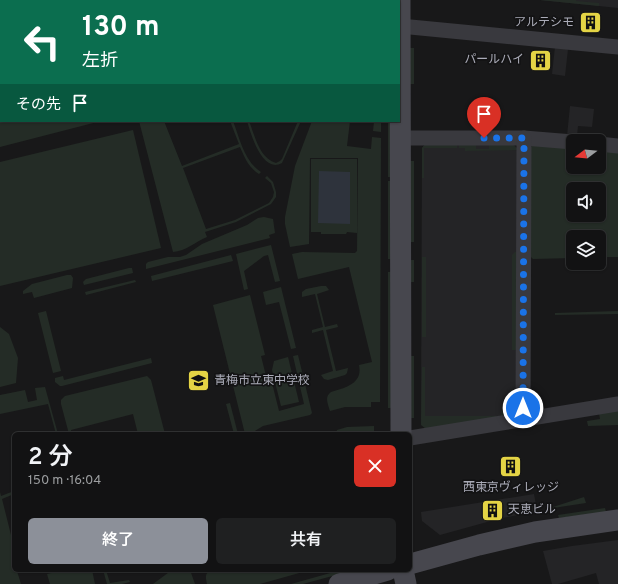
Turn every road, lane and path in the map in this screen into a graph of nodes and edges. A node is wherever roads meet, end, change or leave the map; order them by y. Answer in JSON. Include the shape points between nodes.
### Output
{"nodes":[{"id":1,"x":400,"y":0,"type":"edge"},
{"id":2,"x":400,"y":26,"type":"junction"},
{"id":3,"x":618,"y":48,"type":"edge"},
{"id":4,"x":401,"y":138,"type":"junction"},
{"id":5,"x":524,"y":138,"type":"junction"},
{"id":6,"x":566,"y":141,"type":"edge"},
{"id":7,"x":606,"y":145,"type":"edge"},
{"id":8,"x":618,"y":146,"type":"edge"},
{"id":9,"x":618,"y":404,"type":"edge"},
{"id":10,"x":523,"y":420,"type":"junction"},
{"id":11,"x":401,"y":432,"type":"edge"},
{"id":12,"x":412,"y":438,"type":"edge"},
{"id":13,"x":618,"y":520,"type":"edge"},
{"id":14,"x":412,"y":563,"type":"edge"},
{"id":15,"x":381,"y":572,"type":"edge"},
{"id":16,"x":403,"y":572,"type":"edge"},
{"id":17,"x":339,"y":584,"type":"edge"},
{"id":18,"x":406,"y":584,"type":"edge"}],
"edges":[{"from":1,"to":2,"type":"street"},
{"from":2,"to":3,"type":"street"},
{"from":2,"to":4,"type":"street"},
{"from":4,"to":5,"type":"street"},
{"from":4,"to":11,"type":"street"},
{"from":5,"to":6,"type":"street"},
{"from":5,"to":10,"type":"street"},
{"from":7,"to":8,"type":"street"},
{"from":9,"to":10,"type":"street"},
{"from":10,"to":12,"type":"street"},
{"from":13,"to":14,"type":"street","via":[[527,533]]},
{"from":15,"to":17,"type":"street"},
{"from":16,"to":18,"type":"street"}]}
